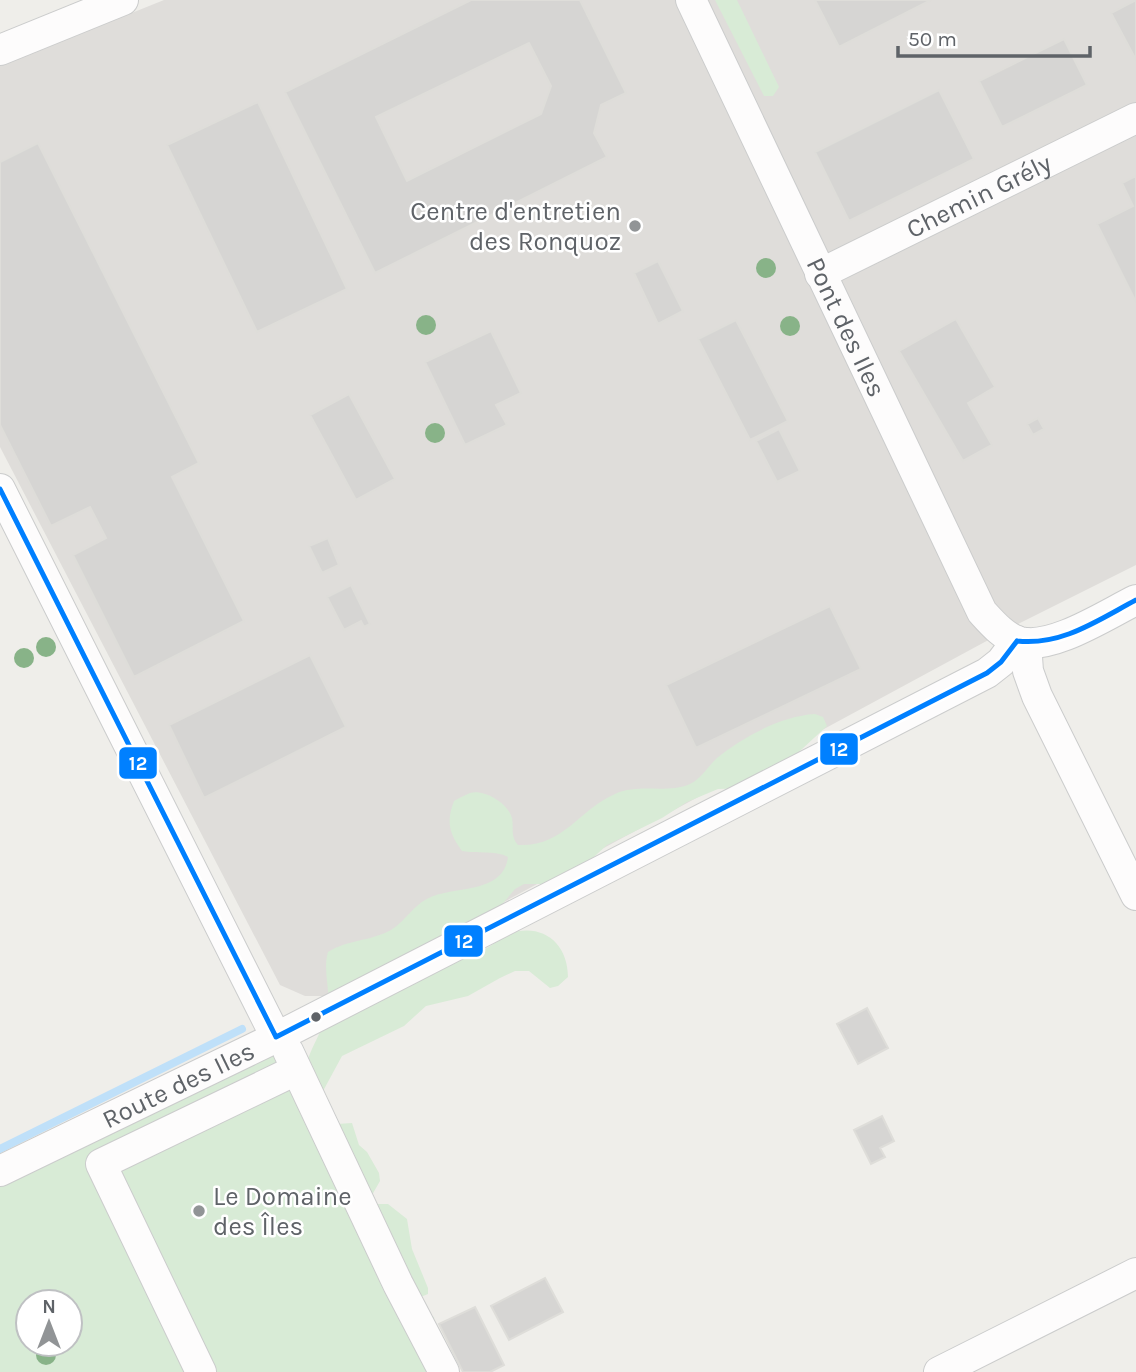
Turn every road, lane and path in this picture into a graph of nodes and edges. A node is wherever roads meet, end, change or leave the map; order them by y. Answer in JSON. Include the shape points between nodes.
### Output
{"nodes":[{"id":1,"x":122,"y":0,"type":"edge"},
{"id":2,"x":691,"y":0,"type":"edge"},
{"id":3,"x":0,"y":50,"type":"edge"},
{"id":4,"x":1136,"y":118,"type":"edge"},
{"id":5,"x":820,"y":274,"type":"junction"},
{"id":6,"x":0,"y":489,"type":"edge"},
{"id":7,"x":1136,"y":600,"type":"edge"},
{"id":8,"x":1021,"y":642,"type":"junction"},
{"id":9,"x":1136,"y":895,"type":"edge"},
{"id":10,"x":278,"y":1036,"type":"junction"},
{"id":11,"x":296,"y":1070,"type":"junction"},
{"id":12,"x":0,"y":1171,"type":"edge"},
{"id":13,"x":1136,"y":1273,"type":"edge"},
{"id":14,"x":201,"y":1372,"type":"edge"},
{"id":15,"x":444,"y":1372,"type":"edge"},
{"id":16,"x":939,"y":1372,"type":"edge"}],
"edges":[{"from":1,"to":3,"type":"street"},
{"from":2,"to":5,"type":"street","name":"Pont des Iles"},
{"from":4,"to":5,"type":"street","name":"Chemin Grély"},
{"from":5,"to":8,"type":"street","name":"Pont des Iles","via":[[971,594],[996,627]]},
{"from":6,"to":10,"type":"street"},
{"from":7,"to":8,"type":"street","via":[[1065,635]]},
{"from":8,"to":9,"type":"street","via":[[1037,696]]},
{"from":8,"to":10,"type":"street","name":"Route des Iles","via":[[987,673]]},
{"from":10,"to":11,"type":"street"},
{"from":10,"to":12,"type":"street","name":"Route des Iles"},
{"from":11,"to":14,"type":"street","via":[[102,1164]]},
{"from":11,"to":15,"type":"street"},
{"from":13,"to":16,"type":"street"}]}
